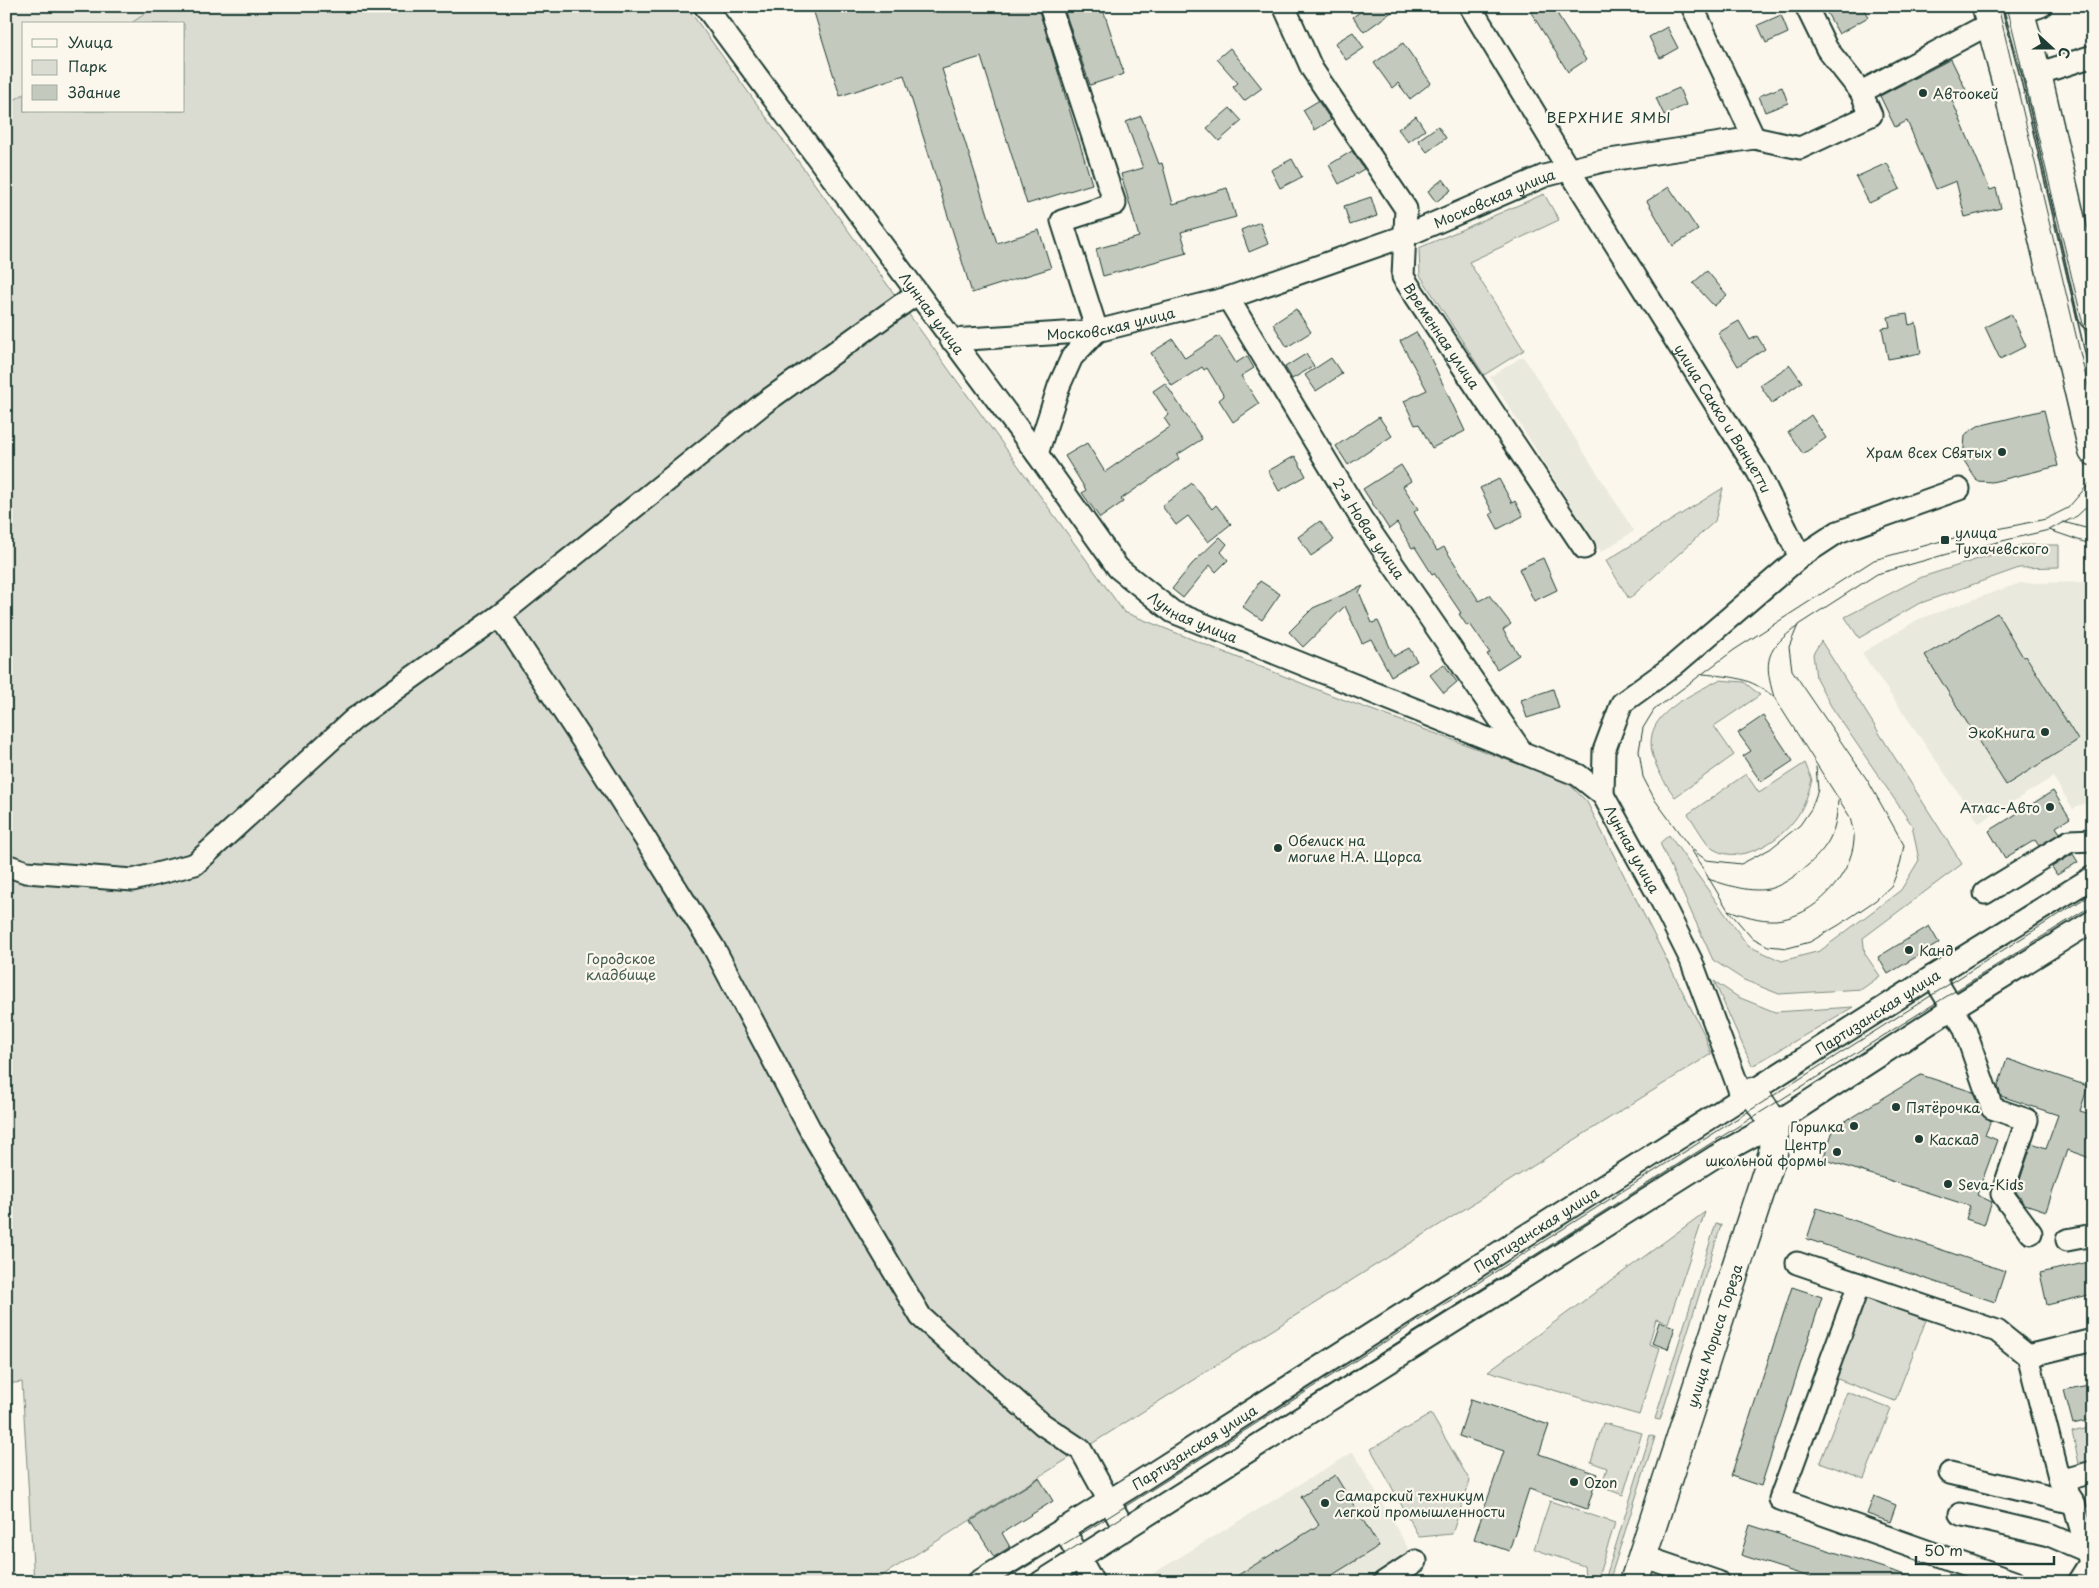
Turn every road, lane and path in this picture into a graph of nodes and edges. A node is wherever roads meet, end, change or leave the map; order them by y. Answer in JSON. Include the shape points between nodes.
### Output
{"nodes":[{"id":1,"x":1050,"y":6,"type":"edge"},
{"id":2,"x":1284,"y":6,"type":"edge"},
{"id":3,"x":1470,"y":6,"type":"edge"},
{"id":4,"x":1692,"y":6,"type":"edge"},
{"id":5,"x":1806,"y":6,"type":"edge"},
{"id":6,"x":710,"y":7,"type":"edge"},
{"id":7,"x":2026,"y":9,"type":"edge"},
{"id":8,"x":1988,"y":15,"type":"edge"},
{"id":9,"x":2093,"y":56,"type":"edge"},
{"id":10,"x":2037,"y":74,"type":"junction"},
{"id":11,"x":1860,"y":92,"type":"junction"},
{"id":12,"x":1754,"y":138,"type":"junction"},
{"id":13,"x":1569,"y":170,"type":"junction"},
{"id":14,"x":1405,"y":236,"type":"junction"},
{"id":15,"x":916,"y":294,"type":"junction"},
{"id":16,"x":1228,"y":298,"type":"junction"},
{"id":17,"x":2093,"y":316,"type":"edge"},
{"id":18,"x":1097,"y":331,"type":"junction"},
{"id":19,"x":951,"y":340,"type":"junction"},
{"id":20,"x":2093,"y":451,"type":"edge"},
{"id":21,"x":1037,"y":454,"type":"junction"},
{"id":22,"x":1959,"y":489,"type":"dead end"},
{"id":23,"x":1584,"y":548,"type":"dead end"},
{"id":24,"x":1800,"y":557,"type":"junction"},
{"id":25,"x":500,"y":615,"type":"junction"},
{"id":26,"x":1522,"y":752,"type":"junction"},
{"id":27,"x":1603,"y":794,"type":"junction"},
{"id":28,"x":2093,"y":840,"type":"edge"},
{"id":29,"x":6,"y":865,"type":"edge"},
{"id":30,"x":2093,"y":877,"type":"edge"},
{"id":31,"x":1985,"y":893,"type":"dead end"},
{"id":32,"x":2093,"y":921,"type":"edge"},
{"id":33,"x":1933,"y":976,"type":"junction"},
{"id":34,"x":1953,"y":1008,"type":"junction"},
{"id":35,"x":1753,"y":1092,"type":"junction"},
{"id":36,"x":1774,"y":1124,"type":"junction"},
{"id":37,"x":2031,"y":1233,"type":"dead end"},
{"id":38,"x":2093,"y":1234,"type":"edge"},
{"id":39,"x":2067,"y":1240,"type":"dead end"},
{"id":40,"x":1797,"y":1263,"type":"dead end"},
{"id":41,"x":1859,"y":1284,"type":"junction"},
{"id":42,"x":2093,"y":1340,"type":"edge"},
{"id":43,"x":2028,"y":1356,"type":"junction"},
{"id":44,"x":2093,"y":1472,"type":"edge"},
{"id":45,"x":1950,"y":1474,"type":"dead end"},
{"id":46,"x":2060,"y":1481,"type":"junction"},
{"id":47,"x":1109,"y":1500,"type":"junction"},
{"id":48,"x":2074,"y":1503,"type":"junction"},
{"id":49,"x":1960,"y":1514,"type":"dead end"},
{"id":50,"x":1063,"y":1528,"type":"junction"},
{"id":51,"x":1125,"y":1530,"type":"junction"},
{"id":52,"x":2087,"y":1551,"type":"junction"},
{"id":53,"x":1642,"y":1556,"type":"junction"},
{"id":54,"x":1080,"y":1558,"type":"junction"},
{"id":55,"x":1416,"y":1561,"type":"dead end"},
{"id":56,"x":978,"y":1582,"type":"edge"},
{"id":57,"x":1041,"y":1582,"type":"edge"},
{"id":58,"x":1093,"y":1582,"type":"edge"},
{"id":59,"x":1384,"y":1582,"type":"edge"},
{"id":60,"x":1634,"y":1582,"type":"edge"},
{"id":61,"x":1718,"y":1582,"type":"edge"},
{"id":62,"x":2014,"y":1582,"type":"edge"},
{"id":63,"x":2078,"y":1582,"type":"edge"}],
"edges":[{"from":1,"to":18,"type":"street","via":[[1114,204],[1062,221]]},
{"from":2,"to":14,"type":"street","name":"Временная улица","via":[[1312,69],[1406,209]]},
{"from":3,"to":13,"type":"street","name":"улица Сакко и Ванцетти"},
{"from":4,"to":12,"type":"street"},
{"from":5,"to":11,"type":"street","via":[[1827,50]]},
{"from":6,"to":15,"type":"street","name":"Лунная улица"},
{"from":7,"to":10,"type":"main road"},
{"from":8,"to":11,"type":"street"},
{"from":8,"to":20,"type":"main road"},
{"from":9,"to":10,"type":"street"},
{"from":10,"to":17,"type":"main road"},
{"from":11,"to":12,"type":"street","name":"Московская улица","via":[[1871,115],[1800,148]]},
{"from":12,"to":13,"type":"street","name":"Московская улица","via":[[1603,161]]},
{"from":13,"to":14,"type":"street","name":"Московская улица","via":[[1544,176]]},
{"from":13,"to":24,"type":"street","name":"улица Сакко и Ванцетти","via":[[1758,472]]},
{"from":14,"to":16,"type":"street","name":"Московская улица"},
{"from":14,"to":23,"type":"street","name":"Временная улица","via":[[1403,276]]},
{"from":15,"to":19,"type":"street","name":"Лунная улица"},
{"from":15,"to":25,"type":"street","via":[[764,403]]},
{"from":16,"to":18,"type":"street","name":"Московская улица"},
{"from":16,"to":26,"type":"street","name":"2-я Новая улица","via":[[1361,518]]},
{"from":18,"to":19,"type":"street","name":"Московская улица"},
{"from":18,"to":21,"type":"street","via":[[1072,356]]},
{"from":19,"to":21,"type":"street","name":"Лунная улица"},
{"from":21,"to":26,"type":"street","name":"Лунная улица","via":[[1118,568],[1173,612]]},
{"from":22,"to":24,"type":"street","via":[[1838,532]]},
{"from":24,"to":27,"type":"street","via":[[1673,666],[1622,703],[1604,752]]},
{"from":25,"to":29,"type":"street","via":[[354,719],[195,864],[133,880],[26,872]]},
{"from":25,"to":47,"type":"street","via":[[714,948],[813,1135],[921,1317],[1042,1424],[1081,1450]]},
{"from":26,"to":27,"type":"street","name":"Лунная улица","via":[[1578,775]]},
{"from":27,"to":35,"type":"street","name":"Лунная улица","via":[[1691,960],[1739,1089]]},
{"from":28,"to":31,"type":"street","via":[[2070,841]]},
{"from":30,"to":33,"type":"street","name":"Партизанская улица"},
{"from":32,"to":34,"type":"street"},
{"from":33,"to":34,"type":"street"},
{"from":33,"to":35,"type":"street","name":"Партизанская улица"},
{"from":34,"to":36,"type":"street"},
{"from":34,"to":37,"type":"street","via":[[1964,1027],[1992,1108],[2027,1120],[2002,1194]]},
{"from":35,"to":36,"type":"main road"},
{"from":35,"to":47,"type":"street","name":"Партизанская улица"},
{"from":36,"to":51,"type":"street","via":[[1716,1156]]},
{"from":36,"to":53,"type":"main road","name":"улица Мориса Тореза","via":[[1773,1153]]},
{"from":38,"to":39,"type":"street"},
{"from":40,"to":41,"type":"street"},
{"from":41,"to":43,"type":"street","via":[[1998,1331]]},
{"from":41,"to":62,"type":"street","via":[[1780,1498]]},
{"from":42,"to":43,"type":"street"},
{"from":43,"to":46,"type":"street"},
{"from":44,"to":46,"type":"street"},
{"from":45,"to":48,"type":"street"},
{"from":46,"to":48,"type":"street"},
{"from":47,"to":50,"type":"street","name":"Партизанская улица"},
{"from":47,"to":51,"type":"street"},
{"from":48,"to":52,"type":"street"},
{"from":49,"to":52,"type":"street","via":[[2049,1535]]},
{"from":50,"to":54,"type":"street"},
{"from":50,"to":56,"type":"street","name":"Партизанская улица"},
{"from":51,"to":54,"type":"street"},
{"from":52,"to":63,"type":"street","via":[[2090,1563]]},
{"from":53,"to":60,"type":"main road","name":"улица Мориса Тореза"},
{"from":53,"to":61,"type":"street"},
{"from":54,"to":57,"type":"street"},
{"from":54,"to":58,"type":"street"},
{"from":55,"to":59,"type":"street"}]}
